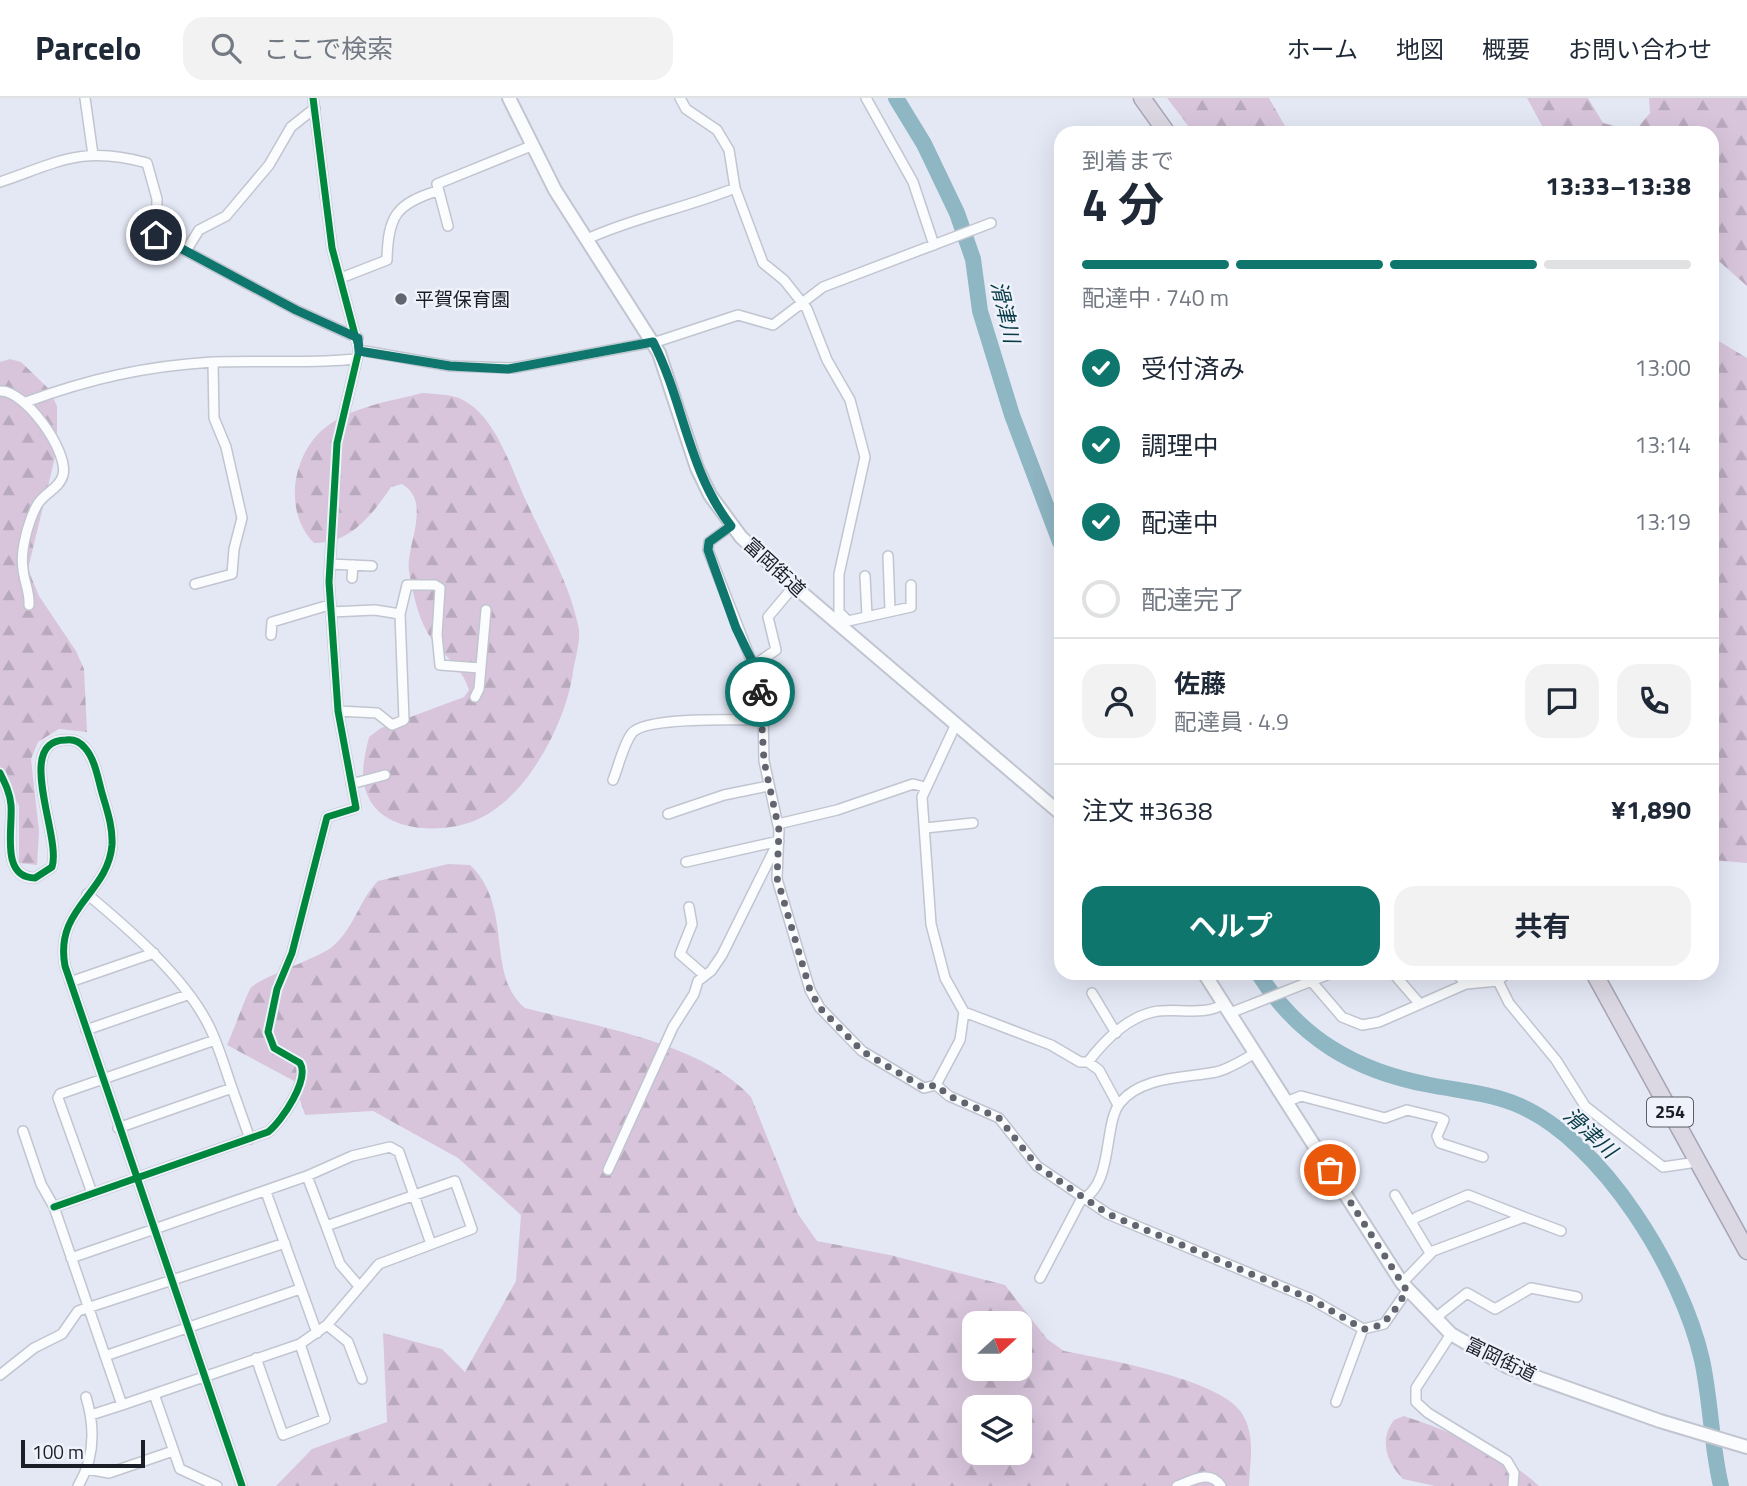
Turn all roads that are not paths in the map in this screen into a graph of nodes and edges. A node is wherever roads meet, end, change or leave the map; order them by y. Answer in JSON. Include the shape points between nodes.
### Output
{"nodes":[{"id":1,"x":85,"y":98,"type":"edge"},
{"id":2,"x":509,"y":98,"type":"edge"},
{"id":3,"x":680,"y":98,"type":"edge"},
{"id":4,"x":866,"y":98,"type":"edge"},
{"id":5,"x":1142,"y":98,"type":"edge"},
{"id":6,"x":314,"y":103,"type":"edge"},
{"id":7,"x":1162,"y":126,"type":"edge"},
{"id":8,"x":531,"y":146,"type":"junction"},
{"id":9,"x":93,"y":155,"type":"junction"},
{"id":10,"x":0,"y":182,"type":"edge"},
{"id":11,"x":735,"y":188,"type":"junction"},
{"id":12,"x":437,"y":191,"type":"junction"},
{"id":13,"x":990,"y":224,"type":"dead end"},
{"id":14,"x":448,"y":226,"type":"dead end"},
{"id":15,"x":587,"y":239,"type":"junction"},
{"id":16,"x":936,"y":244,"type":"junction"},
{"id":17,"x":186,"y":251,"type":"junction"},
{"id":18,"x":341,"y":278,"type":"junction"},
{"id":19,"x":802,"y":302,"type":"junction"},
{"id":20,"x":358,"y":338,"type":"junction"},
{"id":21,"x":653,"y":342,"type":"junction"},
{"id":22,"x":358,"y":355,"type":"junction"},
{"id":23,"x":213,"y":362,"type":"junction"},
{"id":24,"x":0,"y":391,"type":"edge"},
{"id":25,"x":26,"y":402,"type":"junction"},
{"id":26,"x":731,"y":526,"type":"junction"},
{"id":27,"x":888,"y":556,"type":"dead end"},
{"id":28,"x":330,"y":564,"type":"junction"},
{"id":29,"x":353,"y":565,"type":"junction"},
{"id":30,"x":372,"y":566,"type":"dead end"},
{"id":31,"x":865,"y":576,"type":"dead end"},
{"id":32,"x":352,"y":578,"type":"dead end"},
{"id":33,"x":195,"y":584,"type":"dead end"},
{"id":34,"x":911,"y":585,"type":"dead end"},
{"id":35,"x":794,"y":586,"type":"junction"},
{"id":36,"x":29,"y":606,"type":"dead end"},
{"id":37,"x":330,"y":609,"type":"junction"},
{"id":38,"x":486,"y":611,"type":"dead end"},
{"id":39,"x":890,"y":611,"type":"junction"},
{"id":40,"x":400,"y":614,"type":"junction"},
{"id":41,"x":867,"y":616,"type":"junction"},
{"id":42,"x":840,"y":620,"type":"junction"},
{"id":43,"x":271,"y":635,"type":"dead end"},
{"id":44,"x":754,"y":665,"type":"junction"},
{"id":45,"x":480,"y":668,"type":"junction"},
{"id":46,"x":475,"y":697,"type":"dead end"},
{"id":47,"x":338,"y":710,"type":"junction"},
{"id":48,"x":763,"y":720,"type":"junction"},
{"id":49,"x":956,"y":724,"type":"junction"},
{"id":50,"x":0,"y":773,"type":"edge"},
{"id":51,"x":385,"y":775,"type":"dead end"},
{"id":52,"x":613,"y":780,"type":"dead end"},
{"id":53,"x":351,"y":784,"type":"junction"},
{"id":54,"x":768,"y":786,"type":"junction"},
{"id":55,"x":925,"y":787,"type":"junction"},
{"id":56,"x":1054,"y":808,"type":"edge"},
{"id":57,"x":668,"y":814,"type":"dead end"},
{"id":58,"x":973,"y":823,"type":"dead end"},
{"id":59,"x":778,"y":824,"type":"junction"},
{"id":60,"x":925,"y":828,"type":"junction"},
{"id":61,"x":779,"y":841,"type":"junction"},
{"id":62,"x":686,"y":862,"type":"dead end"},
{"id":63,"x":87,"y":894,"type":"junction"},
{"id":64,"x":689,"y":907,"type":"dead end"},
{"id":65,"x":153,"y":953,"type":"junction"},
{"id":66,"x":703,"y":974,"type":"junction"},
{"id":67,"x":1208,"y":980,"type":"edge"},
{"id":68,"x":1317,"y":980,"type":"edge"},
{"id":69,"x":1399,"y":980,"type":"edge"},
{"id":70,"x":1463,"y":980,"type":"edge"},
{"id":71,"x":1598,"y":980,"type":"edge"},
{"id":72,"x":1498,"y":981,"type":"joint"},
{"id":73,"x":70,"y":982,"type":"junction"},
{"id":74,"x":1310,"y":983,"type":"junction"},
{"id":75,"x":1466,"y":984,"type":"junction"},
{"id":76,"x":1092,"y":993,"type":"dead end"},
{"id":77,"x":187,"y":995,"type":"junction"},
{"id":78,"x":1419,"y":1003,"type":"junction"},
{"id":79,"x":1227,"y":1009,"type":"junction"},
{"id":80,"x":964,"y":1012,"type":"junction"},
{"id":81,"x":86,"y":1030,"type":"junction"},
{"id":82,"x":1116,"y":1033,"type":"junction"},
{"id":83,"x":215,"y":1040,"type":"junction"},
{"id":84,"x":1255,"y":1053,"type":"junction"},
{"id":85,"x":1088,"y":1062,"type":"junction"},
{"id":86,"x":101,"y":1079,"type":"junction"},
{"id":87,"x":936,"y":1085,"type":"junction"},
{"id":88,"x":232,"y":1088,"type":"junction"},
{"id":89,"x":1286,"y":1102,"type":"junction"},
{"id":90,"x":1118,"y":1105,"type":"junction"},
{"id":91,"x":118,"y":1128,"type":"junction"},
{"id":92,"x":23,"y":1131,"type":"dead end"},
{"id":93,"x":250,"y":1139,"type":"junction"},
{"id":94,"x":1483,"y":1157,"type":"dead end"},
{"id":95,"x":1698,"y":1163,"type":"junction"},
{"id":96,"x":608,"y":1170,"type":"dead end"},
{"id":97,"x":307,"y":1176,"type":"junction"},
{"id":98,"x":135,"y":1179,"type":"junction"},
{"id":99,"x":266,"y":1192,"type":"junction"},
{"id":100,"x":92,"y":1194,"type":"junction"},
{"id":101,"x":414,"y":1195,"type":"junction"},
{"id":102,"x":1395,"y":1195,"type":"dead end"},
{"id":103,"x":1086,"y":1198,"type":"junction"},
{"id":104,"x":54,"y":1207,"type":"junction"},
{"id":105,"x":1524,"y":1217,"type":"junction"},
{"id":106,"x":1411,"y":1222,"type":"junction"},
{"id":107,"x":326,"y":1226,"type":"junction"},
{"id":108,"x":153,"y":1231,"type":"junction"},
{"id":109,"x":1561,"y":1231,"type":"dead end"},
{"id":110,"x":285,"y":1243,"type":"junction"},
{"id":111,"x":431,"y":1244,"type":"junction"},
{"id":112,"x":1747,"y":1251,"type":"edge"},
{"id":113,"x":1430,"y":1253,"type":"junction"},
{"id":114,"x":71,"y":1258,"type":"junction"},
{"id":115,"x":1040,"y":1278,"type":"dead end"},
{"id":116,"x":170,"y":1279,"type":"junction"},
{"id":117,"x":359,"y":1285,"type":"junction"},
{"id":118,"x":1404,"y":1287,"type":"junction"},
{"id":119,"x":300,"y":1289,"type":"junction"},
{"id":120,"x":1577,"y":1297,"type":"dead end"},
{"id":121,"x":88,"y":1308,"type":"junction"},
{"id":122,"x":1434,"y":1319,"type":"junction"},
{"id":123,"x":327,"y":1325,"type":"junction"},
{"id":124,"x":187,"y":1328,"type":"junction"},
{"id":125,"x":1363,"y":1329,"type":"junction"},
{"id":126,"x":317,"y":1333,"type":"junction"},
{"id":127,"x":1451,"y":1334,"type":"junction"},
{"id":128,"x":300,"y":1344,"type":"junction"},
{"id":129,"x":105,"y":1356,"type":"junction"},
{"id":130,"x":256,"y":1358,"type":"junction"},
{"id":131,"x":0,"y":1375,"type":"edge"},
{"id":132,"x":204,"y":1376,"type":"junction"},
{"id":133,"x":362,"y":1378,"type":"dead end"},
{"id":134,"x":154,"y":1394,"type":"junction"},
{"id":135,"x":86,"y":1397,"type":"dead end"},
{"id":136,"x":1336,"y":1402,"type":"dead end"},
{"id":137,"x":122,"y":1405,"type":"junction"},
{"id":138,"x":91,"y":1415,"type":"junction"},
{"id":139,"x":1747,"y":1447,"type":"edge"},
{"id":140,"x":173,"y":1451,"type":"junction"},
{"id":141,"x":87,"y":1469,"type":"junction"},
{"id":142,"x":78,"y":1486,"type":"edge"},
{"id":143,"x":217,"y":1486,"type":"edge"},
{"id":144,"x":242,"y":1486,"type":"edge"},
{"id":145,"x":1177,"y":1486,"type":"edge"},
{"id":146,"x":1221,"y":1486,"type":"edge"},
{"id":147,"x":1513,"y":1486,"type":"edge"}],
"edges":[{"from":1,"to":9,"type":"street"},
{"from":2,"to":8,"type":"street","name":"富岡街道"},
{"from":3,"to":11,"type":"street","via":[[686,108],[717,130],[729,150]]},
{"from":4,"to":16,"type":"street","via":[[914,182]]},
{"from":5,"to":7,"type":"highway"},
{"from":6,"to":17,"type":"street","via":[[226,216],[199,230]]},
{"from":6,"to":18,"type":"street","via":[[324,193]]},
{"from":8,"to":12,"type":"street","via":[[437,184]]},
{"from":8,"to":15,"type":"street","name":"富岡街道"},
{"from":9,"to":10,"type":"street","via":[[58,159]]},
{"from":9,"to":17,"type":"street","via":[[147,163],[157,199],[156,235]]},
{"from":11,"to":15,"type":"street","via":[[692,206],[634,219]]},
{"from":11,"to":19,"type":"street","via":[[763,262]]},
{"from":12,"to":14,"type":"street"},
{"from":12,"to":18,"type":"street","via":[[406,202],[393,218],[387,260]]},
{"from":13,"to":16,"type":"street"},
{"from":15,"to":21,"type":"street","name":"富岡街道"},
{"from":16,"to":19,"type":"street","via":[[823,286]]},
{"from":17,"to":20,"type":"street"},
{"from":18,"to":20,"type":"street"},
{"from":19,"to":21,"type":"street","via":[[773,325],[738,315]]},
{"from":19,"to":42,"type":"street","via":[[849,400],[866,457],[839,574]]},
{"from":20,"to":22,"type":"street"},
{"from":21,"to":22,"type":"street","via":[[508,369]]},
{"from":21,"to":26,"type":"street","name":"富岡街道","via":[[697,468]]},
{"from":22,"to":23,"type":"street","via":[[307,363]]},
{"from":22,"to":28,"type":"street","via":[[336,451]]},
{"from":23,"to":25,"type":"street","via":[[106,375]]},
{"from":23,"to":33,"type":"street","via":[[214,418],[226,447],[242,527],[232,574]]},
{"from":24,"to":25,"type":"street"},
{"from":25,"to":36,"type":"street","via":[[53,440],[63,464],[58,484],[38,503],[29,527],[22,562]]},
{"from":26,"to":35,"type":"street","name":"富岡街道"},
{"from":26,"to":44,"type":"street","via":[[709,542],[708,550]]},
{"from":27,"to":39,"type":"street"},
{"from":28,"to":29,"type":"street"},
{"from":28,"to":37,"type":"street"},
{"from":29,"to":30,"type":"street"},
{"from":29,"to":32,"type":"street"},
{"from":31,"to":41,"type":"street"},
{"from":34,"to":39,"type":"street","via":[[911,607]]},
{"from":35,"to":42,"type":"street","name":"富岡街道"},
{"from":35,"to":44,"type":"street","via":[[769,613],[776,650]]},
{"from":37,"to":40,"type":"street"},
{"from":37,"to":43,"type":"street","via":[[272,622]]},
{"from":37,"to":47,"type":"street"},
{"from":38,"to":45,"type":"street"},
{"from":39,"to":41,"type":"street"},
{"from":40,"to":45,"type":"street","via":[[407,585],[435,585],[441,593],[440,665]]},
{"from":40,"to":47,"type":"street","via":[[404,720],[392,725],[377,713]]},
{"from":41,"to":42,"type":"street"},
{"from":42,"to":49,"type":"street","name":"富岡街道"},
{"from":44,"to":48,"type":"street"},
{"from":45,"to":46,"type":"street"},
{"from":47,"to":53,"type":"street"},
{"from":48,"to":52,"type":"street","via":[[704,719],[639,728],[631,736]]},
{"from":48,"to":54,"type":"street"},
{"from":49,"to":55,"type":"street"},
{"from":49,"to":56,"type":"street","name":"富岡街道"},
{"from":50,"to":63,"type":"street","via":[[11,801],[10,858],[22,876],[35,878],[52,867],[56,851],[40,773],[42,754],[61,740],[85,747],[99,783],[112,845],[105,869]]},
{"from":51,"to":53,"type":"street"},
{"from":53,"to":93,"type":"street","via":[[356,808],[327,817],[268,1032],[274,1048],[300,1063],[303,1081],[278,1123]]},
{"from":54,"to":57,"type":"street"},
{"from":54,"to":59,"type":"street"},
{"from":55,"to":59,"type":"street","via":[[914,784]]},
{"from":55,"to":60,"type":"street"},
{"from":58,"to":60,"type":"street"},
{"from":59,"to":61,"type":"street"},
{"from":60,"to":80,"type":"street","via":[[932,924],[946,978]]},
{"from":61,"to":62,"type":"street"},
{"from":61,"to":66,"type":"street","via":[[722,955],[711,971]]},
{"from":61,"to":87,"type":"street","via":[[781,901],[814,999],[870,1057],[924,1088]]},
{"from":63,"to":65,"type":"street"},
{"from":63,"to":73,"type":"street","via":[[70,919],[63,941]]},
{"from":64,"to":66,"type":"street","via":[[692,924],[680,954]]},
{"from":65,"to":73,"type":"street"},
{"from":65,"to":77,"type":"street"},
{"from":66,"to":96,"type":"street","via":[[659,1054]]},
{"from":67,"to":79,"type":"street","name":"富岡街道"},
{"from":68,"to":74,"type":"street"},
{"from":69,"to":78,"type":"street"},
{"from":70,"to":75,"type":"street"},
{"from":71,"to":95,"type":"highway","number":"254"},
{"from":72,"to":75,"type":"street"},
{"from":72,"to":95,"type":"street","via":[[1509,1003],[1591,1112],[1663,1167]]},
{"from":73,"to":81,"type":"street"},
{"from":74,"to":78,"type":"street","via":[[1342,1017],[1363,1025]]},
{"from":74,"to":79,"type":"street"},
{"from":75,"to":78,"type":"street"},
{"from":76,"to":82,"type":"street"},
{"from":77,"to":81,"type":"street"},
{"from":77,"to":83,"type":"street"},
{"from":79,"to":82,"type":"street","via":[[1154,1012]]},
{"from":79,"to":84,"type":"street","name":"富岡街道"},
{"from":80,"to":85,"type":"street"},
{"from":80,"to":87,"type":"street","via":[[960,1040]]},
{"from":81,"to":86,"type":"street"},
{"from":82,"to":85,"type":"street"},
{"from":83,"to":86,"type":"street"},
{"from":83,"to":88,"type":"street"},
{"from":84,"to":89,"type":"street","name":"富岡街道"},
{"from":84,"to":90,"type":"street","via":[[1219,1071],[1160,1080]]},
{"from":85,"to":90,"type":"street","via":[[1098,1070]]},
{"from":86,"to":91,"type":"street"},
{"from":86,"to":100,"type":"street","via":[[58,1098]]},
{"from":87,"to":103,"type":"street","via":[[949,1096],[999,1118],[1037,1166]]},
{"from":88,"to":91,"type":"street"},
{"from":88,"to":93,"type":"street"},
{"from":89,"to":94,"type":"street","via":[[1301,1096],[1385,1118],[1407,1110],[1440,1118],[1444,1120],[1437,1136],[1440,1143]]},
{"from":89,"to":118,"type":"street","name":"富岡街道"},
{"from":90,"to":103,"type":"street","via":[[1106,1158],[1096,1186]]},
{"from":91,"to":98,"type":"street"},
{"from":92,"to":104,"type":"street"},
{"from":93,"to":98,"type":"street"},
{"from":95,"to":112,"type":"highway","number":"254"},
{"from":97,"to":99,"type":"street"},
{"from":97,"to":101,"type":"street","via":[[352,1156],[390,1147],[399,1152]]},
{"from":97,"to":107,"type":"street"},
{"from":98,"to":100,"type":"street"},
{"from":98,"to":108,"type":"street"},
{"from":99,"to":108,"type":"street"},
{"from":99,"to":110,"type":"street"},
{"from":100,"to":104,"type":"street"},
{"from":101,"to":107,"type":"street"},
{"from":101,"to":111,"type":"street"},
{"from":101,"to":111,"type":"street","via":[[455,1181],[468,1217],[472,1229]]},
{"from":102,"to":106,"type":"street"},
{"from":103,"to":115,"type":"street"},
{"from":103,"to":125,"type":"street","via":[[1108,1214],[1311,1299]]},
{"from":104,"to":114,"type":"street"},
{"from":105,"to":106,"type":"street","via":[[1468,1195]]},
{"from":105,"to":109,"type":"street"},
{"from":105,"to":113,"type":"street"},
{"from":106,"to":113,"type":"street"},
{"from":107,"to":117,"type":"street","via":[[340,1264]]},
{"from":108,"to":114,"type":"street"},
{"from":108,"to":116,"type":"street"},
{"from":110,"to":116,"type":"street"},
{"from":110,"to":119,"type":"street"},
{"from":111,"to":117,"type":"street","via":[[385,1261]]},
{"from":113,"to":118,"type":"street"},
{"from":114,"to":121,"type":"street"},
{"from":116,"to":121,"type":"street"},
{"from":116,"to":124,"type":"street"},
{"from":117,"to":123,"type":"street"},
{"from":118,"to":122,"type":"street","name":"富岡街道"},
{"from":118,"to":125,"type":"street","via":[[1384,1324]]},
{"from":119,"to":124,"type":"street"},
{"from":119,"to":126,"type":"street"},
{"from":120,"to":122,"type":"street","via":[[1531,1288],[1495,1309],[1467,1293]]},
{"from":121,"to":129,"type":"street"},
{"from":121,"to":131,"type":"street","via":[[78,1311],[62,1334],[34,1348]]},
{"from":122,"to":127,"type":"street","name":"富岡街道"},
{"from":123,"to":126,"type":"street"},
{"from":123,"to":133,"type":"street","via":[[348,1342]]},
{"from":124,"to":129,"type":"street"},
{"from":124,"to":132,"type":"street"},
{"from":125,"to":136,"type":"street"},
{"from":126,"to":128,"type":"street"},
{"from":127,"to":139,"type":"street","name":"富岡街道","via":[[1508,1367]]},
{"from":127,"to":147,"type":"street","via":[[1416,1388],[1416,1402],[1507,1461],[1514,1473]]},
{"from":128,"to":130,"type":"street"},
{"from":128,"to":130,"type":"street","via":[[326,1419],[283,1436]]},
{"from":129,"to":137,"type":"street"},
{"from":130,"to":132,"type":"street"},
{"from":132,"to":134,"type":"street"},
{"from":132,"to":144,"type":"street"},
{"from":134,"to":137,"type":"street"},
{"from":134,"to":140,"type":"street"},
{"from":135,"to":138,"type":"street"},
{"from":137,"to":138,"type":"street"},
{"from":138,"to":141,"type":"street"},
{"from":140,"to":141,"type":"street","via":[[109,1474]]},
{"from":140,"to":143,"type":"street","via":[[182,1471]]},
{"from":141,"to":142,"type":"street"},
{"from":145,"to":146,"type":"street","via":[[1206,1476]]}]}
